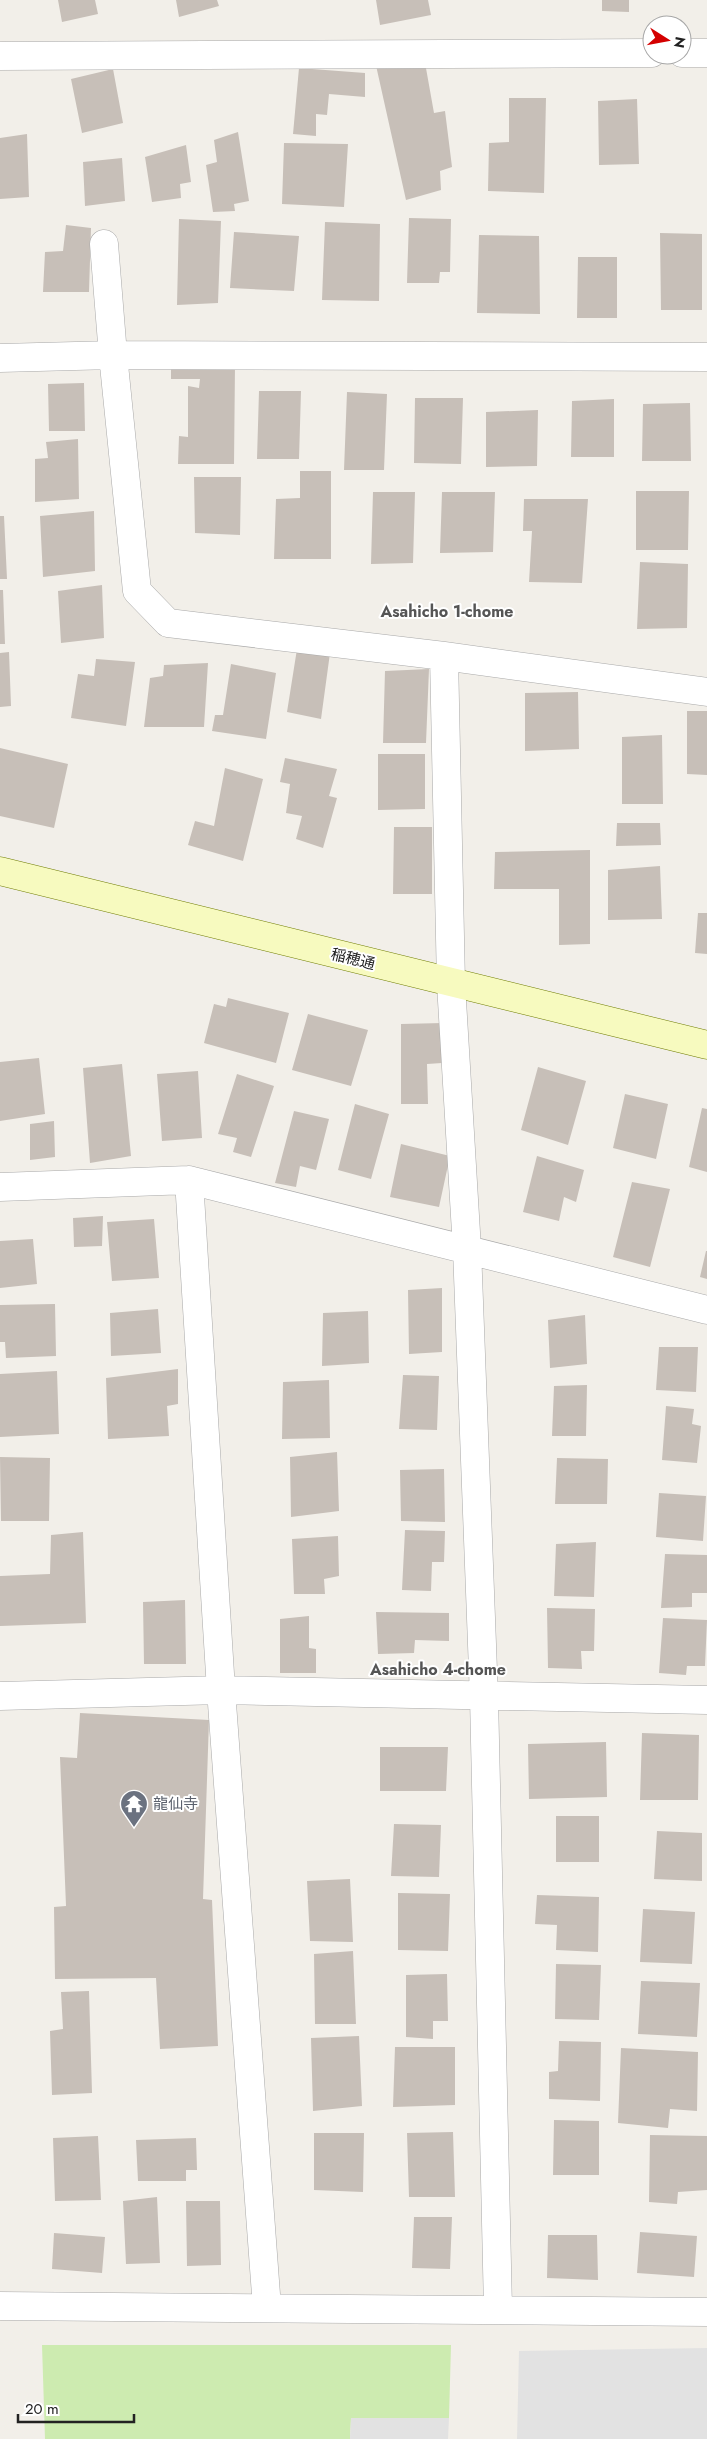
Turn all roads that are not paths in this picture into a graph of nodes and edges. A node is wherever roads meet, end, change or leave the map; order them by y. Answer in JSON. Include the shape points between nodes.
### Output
{"nodes":[{"id":1,"x":642,"y":53,"type":"edge"},
{"id":2,"x":692,"y":53,"type":"edge"},
{"id":3,"x":707,"y":53,"type":"edge"},
{"id":4,"x":0,"y":56,"type":"edge"},
{"id":5,"x":104,"y":244,"type":"dead end"},
{"id":6,"x":112,"y":356,"type":"junction"},
{"id":7,"x":707,"y":357,"type":"edge"},
{"id":8,"x":0,"y":358,"type":"edge"},
{"id":9,"x":444,"y":656,"type":"junction"},
{"id":10,"x":707,"y":692,"type":"edge"},
{"id":11,"x":0,"y":871,"type":"edge"},
{"id":12,"x":451,"y":984,"type":"junction"},
{"id":13,"x":707,"y":1045,"type":"edge"},
{"id":14,"x":189,"y":1180,"type":"junction"},
{"id":15,"x":0,"y":1187,"type":"edge"},
{"id":16,"x":467,"y":1249,"type":"junction"},
{"id":17,"x":707,"y":1310,"type":"edge"},
{"id":18,"x":221,"y":1690,"type":"junction"},
{"id":19,"x":0,"y":1696,"type":"edge"},
{"id":20,"x":484,"y":1697,"type":"junction"},
{"id":21,"x":707,"y":1700,"type":"edge"},
{"id":22,"x":0,"y":2306,"type":"edge"},
{"id":23,"x":267,"y":2308,"type":"junction"},
{"id":24,"x":498,"y":2309,"type":"junction"},
{"id":25,"x":707,"y":2312,"type":"edge"}],
"edges":[{"from":1,"to":4,"type":"street"},
{"from":2,"to":3,"type":"street"},
{"from":5,"to":6,"type":"street"},
{"from":6,"to":7,"type":"street"},
{"from":6,"to":8,"type":"street"},
{"from":6,"to":9,"type":"street","via":[[137,591],[168,623]]},
{"from":9,"to":10,"type":"street"},
{"from":9,"to":12,"type":"street"},
{"from":11,"to":12,"type":"street","name":"稲穂通"},
{"from":12,"to":13,"type":"street","name":"稲穂通"},
{"from":12,"to":16,"type":"street"},
{"from":14,"to":15,"type":"street"},
{"from":14,"to":16,"type":"street"},
{"from":14,"to":18,"type":"street"},
{"from":16,"to":17,"type":"street"},
{"from":16,"to":20,"type":"street"},
{"from":18,"to":19,"type":"street"},
{"from":18,"to":20,"type":"street"},
{"from":18,"to":23,"type":"street"},
{"from":20,"to":21,"type":"street"},
{"from":20,"to":24,"type":"street"},
{"from":22,"to":23,"type":"street"},
{"from":23,"to":24,"type":"street"},
{"from":24,"to":25,"type":"street"}]}
